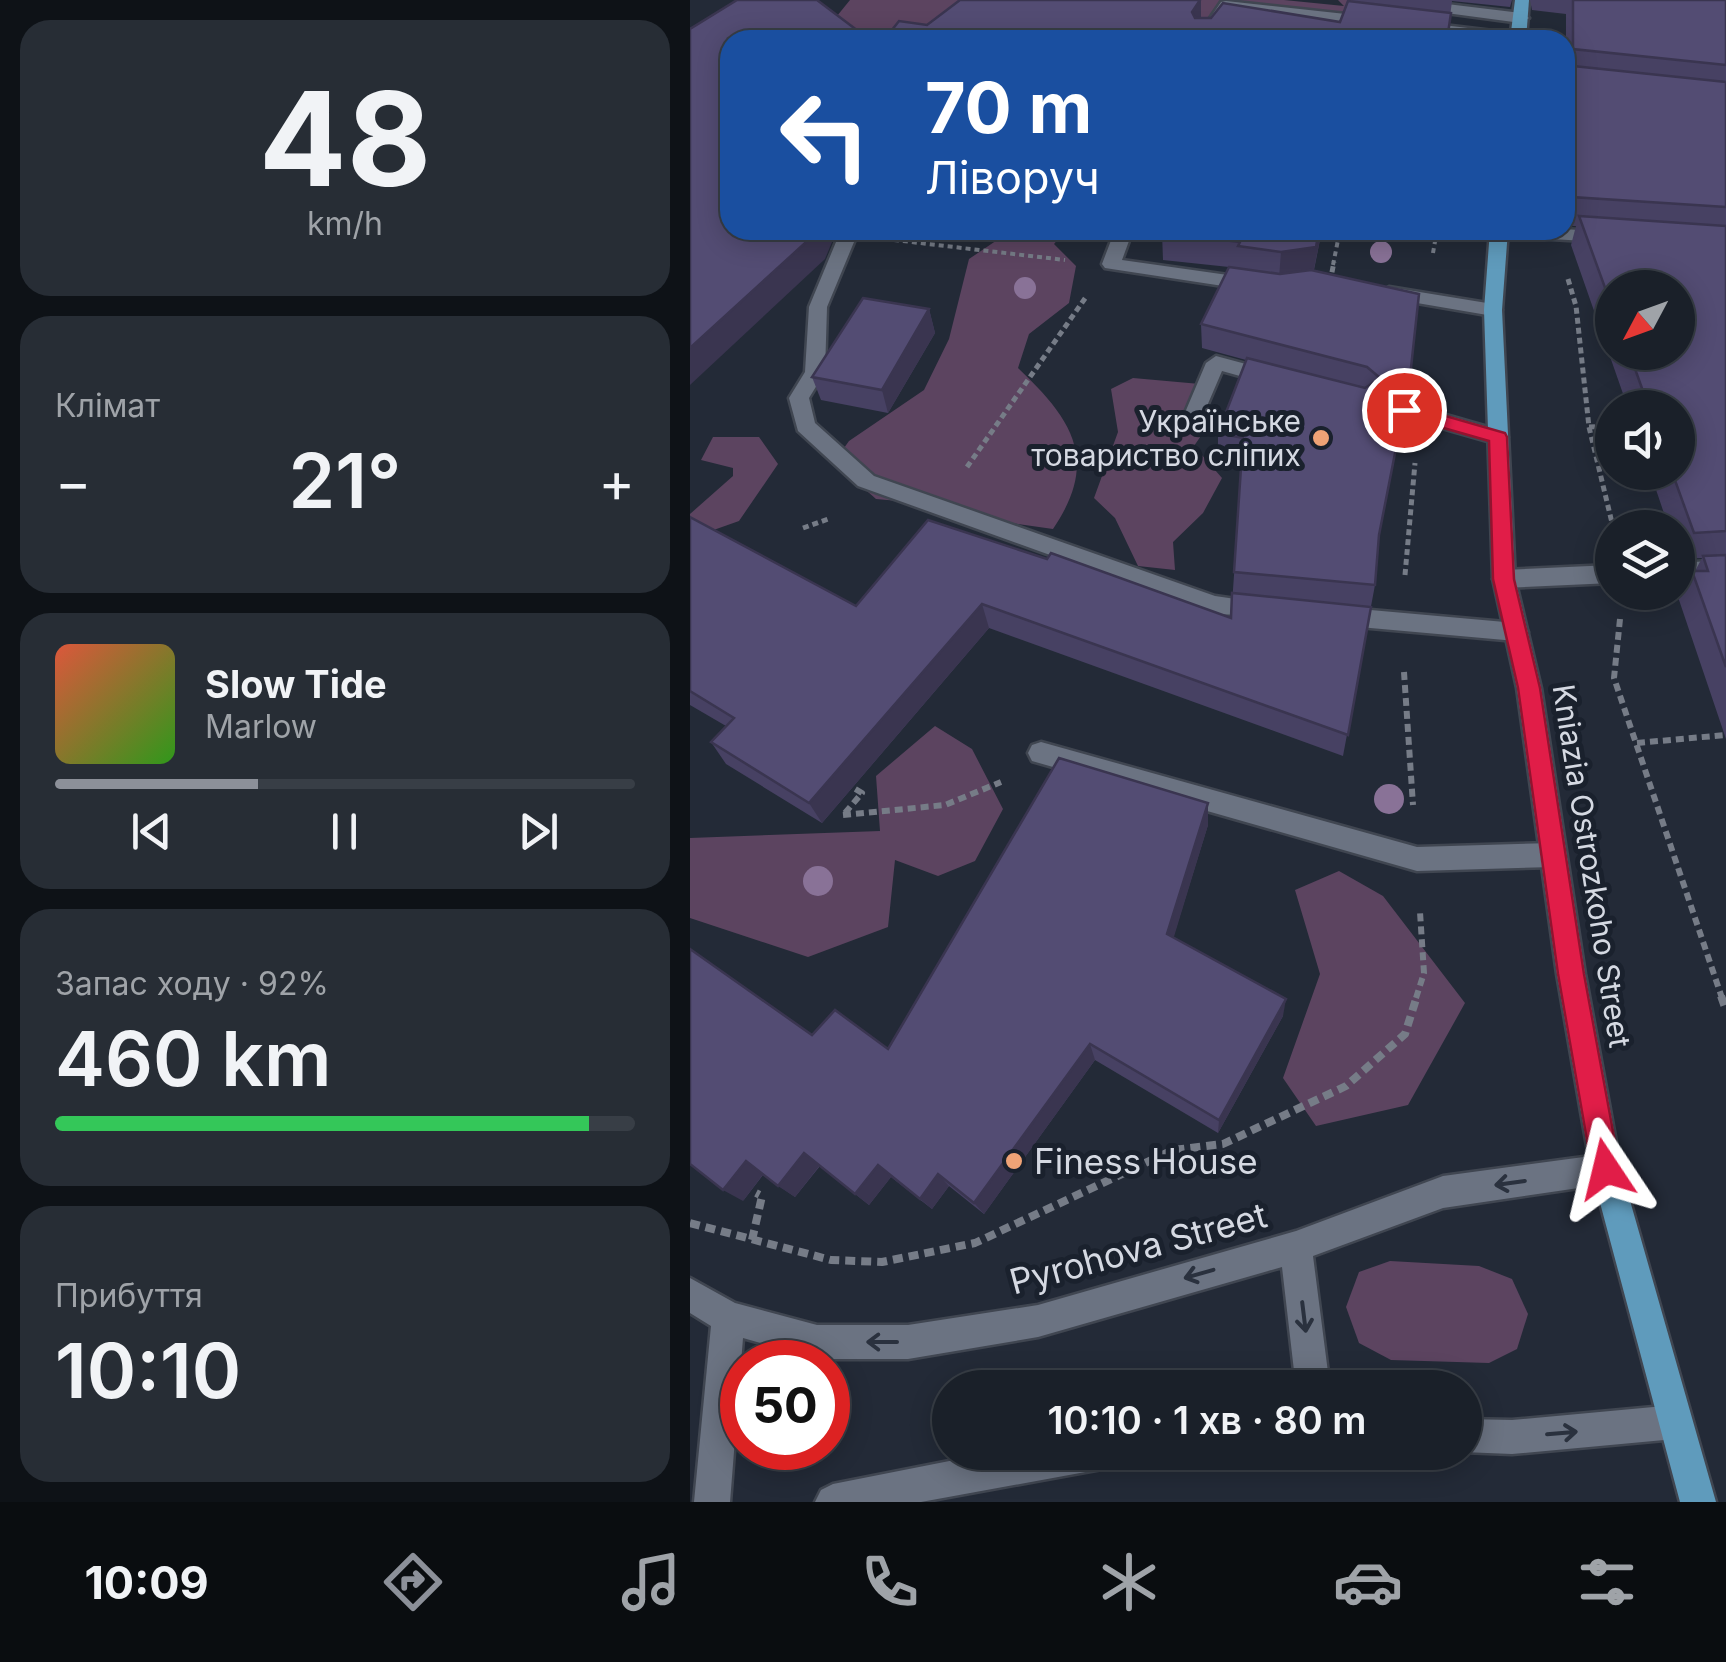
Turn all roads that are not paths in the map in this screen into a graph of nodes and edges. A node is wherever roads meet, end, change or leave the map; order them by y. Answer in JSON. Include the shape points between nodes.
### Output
{"nodes":[{"id":1,"x":1379,"y":0,"type":"edge"},
{"id":2,"x":1522,"y":0,"type":"edge"},
{"id":3,"x":1520,"y":18,"type":"junction"},
{"id":4,"x":1210,"y":30,"type":"edge"},
{"id":5,"x":1435,"y":30,"type":"edge"},
{"id":6,"x":1519,"y":30,"type":"edge"},
{"id":7,"x":1575,"y":235,"type":"edge"},
{"id":8,"x":1631,"y":239,"type":"edge"},
{"id":9,"x":846,"y":240,"type":"edge"},
{"id":10,"x":1120,"y":240,"type":"edge"},
{"id":11,"x":1498,"y":240,"type":"edge"},
{"id":12,"x":1330,"y":283,"type":"edge"},
{"id":13,"x":1279,"y":288,"type":"edge"},
{"id":14,"x":1492,"y":310,"type":"junction"},
{"id":15,"x":1290,"y":382,"type":"edge"},
{"id":16,"x":1412,"y":412,"type":"edge"},
{"id":17,"x":1194,"y":415,"type":"dead end"},
{"id":18,"x":1498,"y":437,"type":"junction"},
{"id":19,"x":1726,"y":569,"type":"edge"},
{"id":20,"x":1695,"y":570,"type":"edge"},
{"id":21,"x":1595,"y":575,"type":"edge"},
{"id":22,"x":1504,"y":579,"type":"junction"},
{"id":23,"x":1516,"y":632,"type":"junction"},
{"id":24,"x":1042,"y":753,"type":"road end"},
{"id":25,"x":1554,"y":855,"type":"junction"},
{"id":26,"x":1606,"y":1169,"type":"junction"},
{"id":27,"x":1296,"y":1247,"type":"junction"},
{"id":28,"x":690,"y":1294,"type":"edge"},
{"id":29,"x":728,"y":1318,"type":"junction"},
{"id":30,"x":1310,"y":1370,"type":"edge"},
{"id":31,"x":1676,"y":1422,"type":"junction"},
{"id":32,"x":1482,"y":1436,"type":"edge"},
{"id":33,"x":994,"y":1470,"type":"edge"},
{"id":34,"x":712,"y":1502,"type":"edge"},
{"id":35,"x":832,"y":1502,"type":"edge"},
{"id":36,"x":1698,"y":1502,"type":"edge"}],
"edges":[{"from":1,"to":3,"type":"street"},
{"from":2,"to":3,"type":"main road"},
{"from":3,"to":6,"type":"main road"},
{"from":4,"to":5,"type":"street","via":[[1226,5]]},
{"from":7,"to":8,"type":"street"},
{"from":9,"to":23,"type":"street","via":[[818,307],[815,372],[799,398],[806,426],[866,481],[1214,606]]},
{"from":10,"to":13,"type":"street","via":[[1111,264]]},
{"from":11,"to":14,"type":"main road","name":"Kniazia Ostrozkoho Street"},
{"from":12,"to":14,"type":"street"},
{"from":14,"to":18,"type":"main road","name":"Kniazia Ostrozkoho Street"},
{"from":15,"to":17,"type":"street","via":[[1216,364]]},
{"from":16,"to":18,"type":"street"},
{"from":18,"to":22,"type":"main road","name":"Kniazia Ostrozkoho Street"},
{"from":19,"to":20,"type":"street"},
{"from":21,"to":22,"type":"street"},
{"from":22,"to":23,"type":"main road","name":"Kniazia Ostrozkoho Street"},
{"from":23,"to":25,"type":"main road","name":"Kniazia Ostrozkoho Street"},
{"from":24,"to":25,"type":"street","via":[[1417,859]]},
{"from":25,"to":26,"type":"main road","name":"Kniazia Ostrozkoho Street"},
{"from":26,"to":27,"type":"street","name":"Pyrohova Street","one_way":true,"via":[[1443,1192]]},
{"from":26,"to":31,"type":"main road","name":"Kniazia Ostrozkoho Street"},
{"from":27,"to":29,"type":"street","name":"Pyrohova Street","one_way":true,"via":[[1038,1320],[908,1342],[816,1342]]},
{"from":27,"to":30,"type":"street","one_way":true},
{"from":28,"to":29,"type":"street","name":"Pyrohova Street"},
{"from":29,"to":34,"type":"street"},
{"from":32,"to":31,"type":"street","one_way":true},
{"from":31,"to":36,"type":"main road","name":"Kniazia Ostrozkoho Street"},
{"from":33,"to":35,"type":"street"}]}
